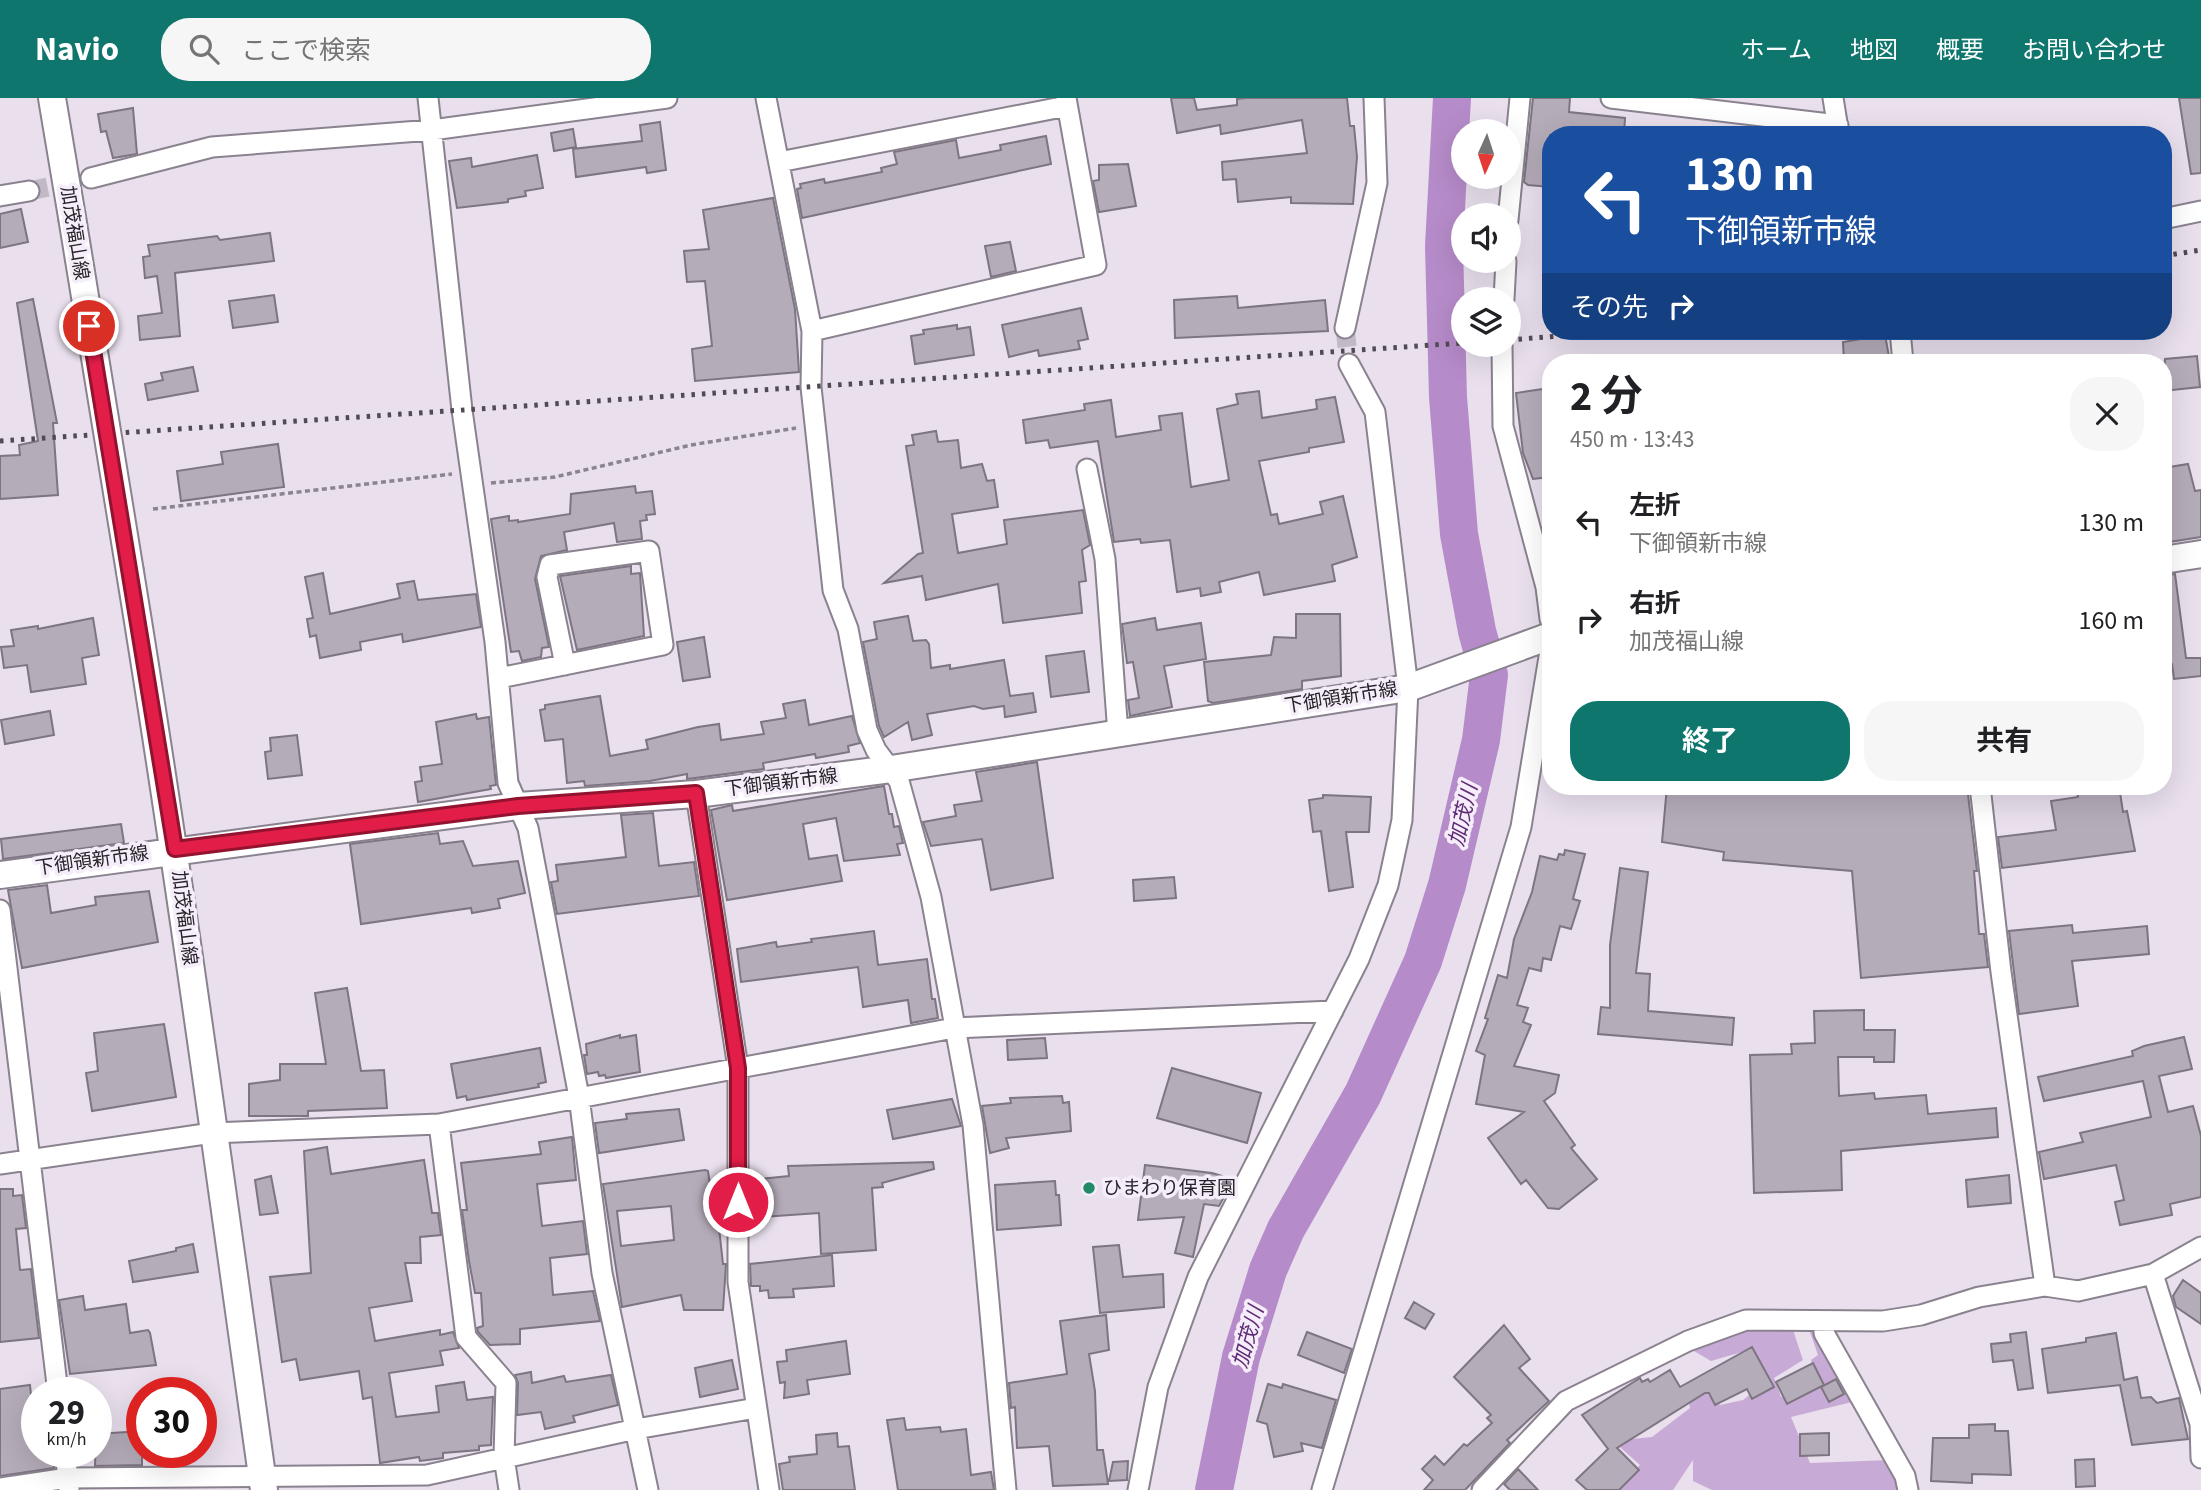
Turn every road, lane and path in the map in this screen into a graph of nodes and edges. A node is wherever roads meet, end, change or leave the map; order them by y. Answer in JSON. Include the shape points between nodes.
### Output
{"nodes":[{"id":1,"x":52,"y":98,"type":"edge"},
{"id":2,"x":428,"y":98,"type":"edge"},
{"id":3,"x":667,"y":98,"type":"edge"},
{"id":4,"x":766,"y":98,"type":"edge"},
{"id":5,"x":1374,"y":98,"type":"edge"},
{"id":6,"x":1520,"y":98,"type":"edge"},
{"id":7,"x":1611,"y":98,"type":"edge"},
{"id":8,"x":1833,"y":98,"type":"edge"},
{"id":9,"x":1067,"y":102,"type":"edge"},
{"id":10,"x":1810,"y":126,"type":"edge"},
{"id":11,"x":1838,"y":126,"type":"edge"},
{"id":12,"x":432,"y":130,"type":"junction"},
{"id":13,"x":779,"y":162,"type":"junction"},
{"id":14,"x":91,"y":178,"type":"tunnel mouth"},
{"id":15,"x":29,"y":191,"type":"tunnel mouth"},
{"id":16,"x":0,"y":196,"type":"edge"},
{"id":17,"x":1510,"y":203,"type":"edge"},
{"id":18,"x":2201,"y":211,"type":"edge"},
{"id":19,"x":2172,"y":217,"type":"edge"},
{"id":20,"x":1345,"y":328,"type":"tunnel mouth"},
{"id":21,"x":812,"y":331,"type":"junction"},
{"id":22,"x":1502,"y":357,"type":"edge"},
{"id":23,"x":1349,"y":364,"type":"tunnel mouth"},
{"id":24,"x":816,"y":425,"type":"junction"},
{"id":25,"x":1087,"y":469,"type":"dead end"},
{"id":26,"x":472,"y":479,"type":"junction"},
{"id":27,"x":153,"y":509,"type":"dead end"},
{"id":28,"x":2201,"y":554,"type":"edge"},
{"id":29,"x":2172,"y":559,"type":"edge"},
{"id":30,"x":1542,"y":572,"type":"edge"},
{"id":31,"x":1542,"y":645,"type":"edge"},
{"id":32,"x":1542,"y":660,"type":"edge"},
{"id":33,"x":565,"y":665,"type":"junction"},
{"id":34,"x":499,"y":678,"type":"junction"},
{"id":35,"x":1416,"y":685,"type":"junction"},
{"id":36,"x":1118,"y":734,"type":"junction"},
{"id":37,"x":891,"y":769,"type":"junction"},
{"id":38,"x":696,"y":793,"type":"junction"},
{"id":39,"x":1981,"y":795,"type":"edge"},
{"id":40,"x":518,"y":806,"type":"junction"},
{"id":41,"x":175,"y":849,"type":"junction"},
{"id":42,"x":0,"y":874,"type":"edge"},
{"id":43,"x":0,"y":911,"type":"edge"},
{"id":44,"x":1332,"y":1011,"type":"junction"},
{"id":45,"x":954,"y":1028,"type":"junction"},
{"id":46,"x":738,"y":1068,"type":"junction"},
{"id":47,"x":579,"y":1097,"type":"junction"},
{"id":48,"x":439,"y":1124,"type":"junction"},
{"id":49,"x":212,"y":1133,"type":"junction"},
{"id":50,"x":30,"y":1159,"type":"junction"},
{"id":51,"x":0,"y":1164,"type":"edge"},
{"id":52,"x":2201,"y":1247,"type":"edge"},
{"id":53,"x":2153,"y":1274,"type":"junction"},
{"id":54,"x":2045,"y":1286,"type":"junction"},
{"id":55,"x":1824,"y":1321,"type":"junction"},
{"id":56,"x":56,"y":1377,"type":"edge"},
{"id":57,"x":757,"y":1408,"type":"junction"},
{"id":58,"x":636,"y":1429,"type":"junction"},
{"id":59,"x":504,"y":1457,"type":"junction"},
{"id":60,"x":2201,"y":1458,"type":"edge"},
{"id":61,"x":69,"y":1484,"type":"edge"},
{"id":62,"x":264,"y":1484,"type":"edge"},
{"id":63,"x":0,"y":1488,"type":"edge"},
{"id":64,"x":509,"y":1490,"type":"edge"},
{"id":65,"x":648,"y":1490,"type":"edge"},
{"id":66,"x":768,"y":1490,"type":"edge"},
{"id":67,"x":1006,"y":1490,"type":"edge"},
{"id":68,"x":1138,"y":1490,"type":"edge"},
{"id":69,"x":1322,"y":1490,"type":"edge"},
{"id":70,"x":1482,"y":1490,"type":"edge"},
{"id":71,"x":1908,"y":1490,"type":"edge"}],
"edges":[{"from":1,"to":41,"type":"main road","name":"加茂福山線","bridge":true},
{"from":2,"to":12,"type":"street"},
{"from":3,"to":12,"type":"street"},
{"from":4,"to":13,"type":"street"},
{"from":5,"to":20,"type":"street","via":[[1377,183]]},
{"from":6,"to":17,"type":"street"},
{"from":7,"to":10,"type":"street"},
{"from":8,"to":11,"type":"street"},
{"from":9,"to":13,"type":"street"},
{"from":9,"to":21,"type":"street","via":[[1096,265]]},
{"from":12,"to":14,"type":"street","via":[[212,147]]},
{"from":12,"to":26,"type":"street"},
{"from":13,"to":21,"type":"street"},
{"from":15,"to":16,"type":"street"},
{"from":18,"to":19,"type":"street"},
{"from":21,"to":24,"type":"street"},
{"from":22,"to":30,"type":"street","via":[[1503,426]]},
{"from":23,"to":35,"type":"street","via":[[1375,412]]},
{"from":24,"to":26,"type":"path","via":[[691,445],[555,477]]},
{"from":24,"to":37,"type":"street","via":[[833,590],[848,629],[867,730]]},
{"from":25,"to":36,"type":"street","via":[[1105,559]]},
{"from":26,"to":27,"type":"path"},
{"from":26,"to":34,"type":"street"},
{"from":28,"to":29,"type":"main road"},
{"from":31,"to":35,"type":"main road","name":"下御領新市線"},
{"from":32,"to":69,"type":"street","via":[[1521,827]]},
{"from":33,"to":33,"type":"street","via":[[547,577],[550,565],[649,551],[663,645]]},
{"from":33,"to":34,"type":"street"},
{"from":34,"to":40,"type":"street","via":[[509,783]]},
{"from":35,"to":36,"type":"main road","name":"下御領新市線"},
{"from":35,"to":44,"type":"street","via":[[1402,820],[1388,885],[1359,959]]},
{"from":36,"to":37,"type":"main road","name":"下御領新市線"},
{"from":37,"to":38,"type":"main road","name":"下御領新市線"},
{"from":37,"to":45,"type":"street","via":[[899,781],[931,897]]},
{"from":38,"to":40,"type":"main road","name":"下御領新市線"},
{"from":38,"to":46,"type":"street"},
{"from":39,"to":54,"type":"street"},
{"from":40,"to":41,"type":"main road","name":"下御領新市線"},
{"from":40,"to":47,"type":"street","via":[[528,828]]},
{"from":41,"to":42,"type":"main road","name":"下御領新市線"},
{"from":41,"to":49,"type":"main road","name":"加茂福山線"},
{"from":43,"to":50,"type":"street"},
{"from":44,"to":45,"type":"street"},
{"from":44,"to":68,"type":"street","via":[[1198,1277],[1158,1387]]},
{"from":45,"to":46,"type":"street"},
{"from":45,"to":67,"type":"street","via":[[973,1125]]},
{"from":46,"to":47,"type":"street"},
{"from":46,"to":57,"type":"street","via":[[738,1282]]},
{"from":47,"to":48,"type":"street"},
{"from":47,"to":58,"type":"street","via":[[602,1273]]},
{"from":48,"to":49,"type":"street"},
{"from":48,"to":59,"type":"street","via":[[466,1337],[506,1383]]},
{"from":49,"to":50,"type":"street"},
{"from":49,"to":62,"type":"main road","name":"加茂福山線"},
{"from":50,"to":51,"type":"street"},
{"from":50,"to":56,"type":"street"},
{"from":52,"to":53,"type":"street"},
{"from":53,"to":54,"type":"street","via":[[2078,1291]]},
{"from":53,"to":60,"type":"street","via":[[2200,1424]]},
{"from":54,"to":55,"type":"street","via":[[1979,1297],[1922,1315],[1884,1321]]},
{"from":55,"to":70,"type":"street","via":[[1746,1320],[1688,1341],[1566,1401]]},
{"from":55,"to":71,"type":"street","via":[[1824,1334],[1905,1476]]},
{"from":57,"to":58,"type":"street"},
{"from":57,"to":66,"type":"street"},
{"from":58,"to":59,"type":"street"},
{"from":58,"to":65,"type":"street"},
{"from":59,"to":62,"type":"street","via":[[427,1475]]},
{"from":59,"to":64,"type":"street"},
{"from":61,"to":62,"type":"street"},
{"from":61,"to":63,"type":"street"}]}
